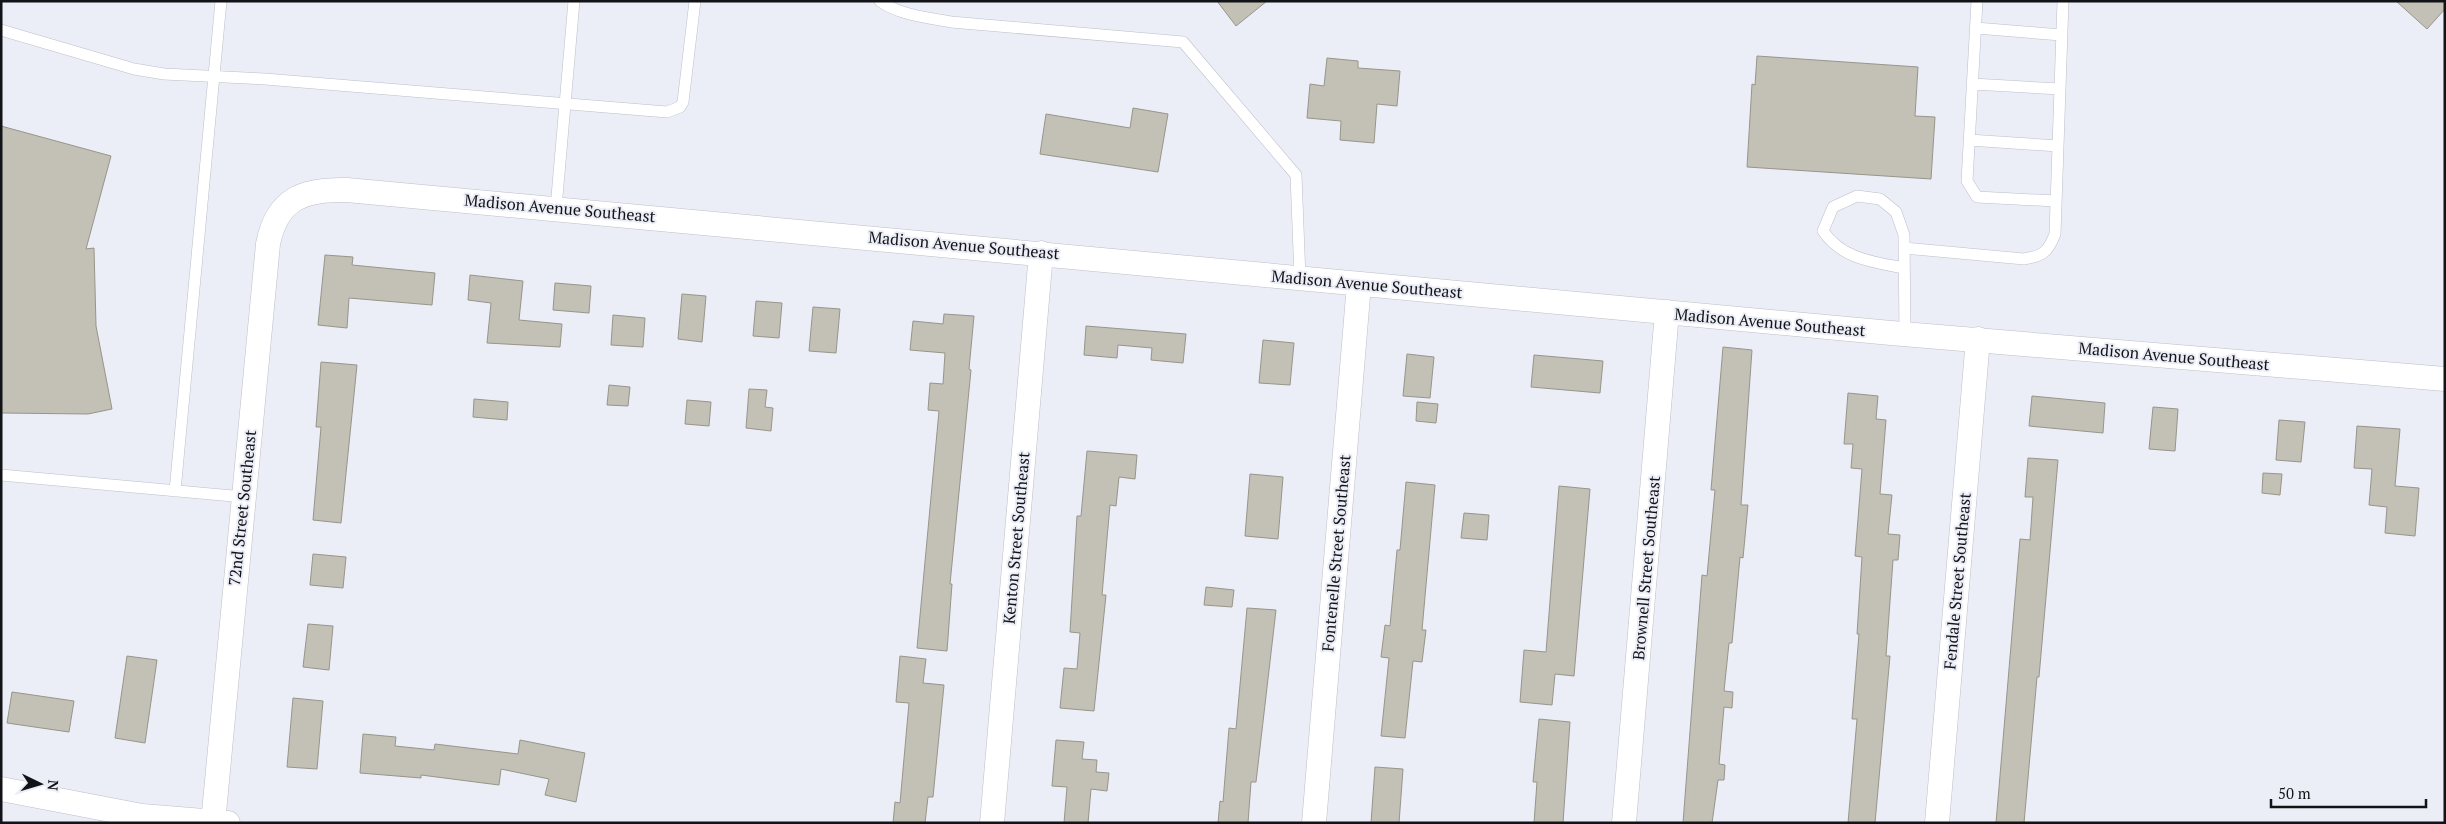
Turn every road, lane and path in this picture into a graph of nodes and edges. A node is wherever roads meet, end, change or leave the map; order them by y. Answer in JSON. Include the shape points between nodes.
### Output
{"nodes":[{"id":1,"x":221,"y":1,"type":"edge"},
{"id":2,"x":574,"y":1,"type":"edge"},
{"id":3,"x":694,"y":1,"type":"edge"},
{"id":4,"x":880,"y":1,"type":"edge"},
{"id":5,"x":1977,"y":1,"type":"edge"},
{"id":6,"x":2062,"y":1,"type":"edge"},
{"id":7,"x":1976,"y":28,"type":"junction"},
{"id":8,"x":1,"y":30,"type":"edge"},
{"id":9,"x":2061,"y":35,"type":"junction"},
{"id":10,"x":214,"y":77,"type":"junction"},
{"id":11,"x":1973,"y":84,"type":"junction"},
{"id":12,"x":2060,"y":89,"type":"junction"},
{"id":13,"x":565,"y":104,"type":"junction"},
{"id":14,"x":1970,"y":140,"type":"junction"},
{"id":15,"x":2058,"y":146,"type":"junction"},
{"id":16,"x":291,"y":201,"type":"joint"},
{"id":17,"x":2056,"y":202,"type":"junction"},
{"id":18,"x":556,"y":208,"type":"junction"},
{"id":19,"x":1904,"y":248,"type":"junction"},
{"id":20,"x":1041,"y":252,"type":"junction"},
{"id":21,"x":1904,"y":268,"type":"junction"},
{"id":22,"x":1300,"y":278,"type":"junction"},
{"id":23,"x":1359,"y":284,"type":"junction"},
{"id":24,"x":1667,"y":312,"type":"junction"},
{"id":25,"x":1905,"y":334,"type":"junction"},
{"id":26,"x":1978,"y":339,"type":"junction"},
{"id":27,"x":2445,"y":379,"type":"edge"},
{"id":28,"x":1,"y":475,"type":"edge"},
{"id":29,"x":175,"y":491,"type":"junction"},
{"id":30,"x":244,"y":497,"type":"junction"},
{"id":31,"x":1,"y":789,"type":"edge"},
{"id":32,"x":218,"y":822,"type":"edge"},
{"id":33,"x":992,"y":823,"type":"edge"},
{"id":34,"x":1314,"y":823,"type":"edge"},
{"id":35,"x":1624,"y":823,"type":"edge"},
{"id":36,"x":1937,"y":823,"type":"edge"}],
"edges":[{"from":1,"to":10,"type":"lane"},
{"from":2,"to":13,"type":"lane"},
{"from":3,"to":13,"type":"lane","via":[[680,107],[661,112]]},
{"from":4,"to":22,"type":"lane","via":[[920,16],[951,22],[1183,42],[1296,175]]},
{"from":5,"to":7,"type":"lane"},
{"from":6,"to":9,"type":"lane"},
{"from":7,"to":9,"type":"lane"},
{"from":7,"to":11,"type":"lane"},
{"from":8,"to":10,"type":"lane","via":[[146,71]]},
{"from":9,"to":12,"type":"lane"},
{"from":10,"to":13,"type":"lane","via":[[265,78]]},
{"from":10,"to":29,"type":"lane"},
{"from":11,"to":12,"type":"lane"},
{"from":11,"to":14,"type":"lane"},
{"from":12,"to":15,"type":"lane"},
{"from":13,"to":18,"type":"lane"},
{"from":14,"to":15,"type":"lane"},
{"from":14,"to":17,"type":"lane","via":[[1967,181],[1977,197]]},
{"from":15,"to":17,"type":"lane"},
{"from":16,"to":18,"type":"street","name":"Madison Avenue Southeast","via":[[314,191],[337,190]]},
{"from":16,"to":30,"type":"street","name":"72nd Street Southeast","via":[[277,216],[268,244]]},
{"from":17,"to":19,"type":"lane","via":[[2055,234],[2051,245],[2040,256],[2024,259]]},
{"from":18,"to":20,"type":"street","name":"Madison Avenue Southeast"},
{"from":19,"to":21,"type":"lane"},
{"from":19,"to":21,"type":"lane","via":[[1904,235],[1896,212],[1880,200],[1857,196],[1833,207],[1823,231],[1830,242],[1845,253],[1866,261]]},
{"from":20,"to":22,"type":"street","name":"Madison Avenue Southeast"},
{"from":20,"to":33,"type":"street","name":"Kenton Street Southeast"},
{"from":21,"to":25,"type":"lane"},
{"from":22,"to":23,"type":"street","name":"Madison Avenue Southeast"},
{"from":23,"to":24,"type":"street","name":"Madison Avenue Southeast"},
{"from":23,"to":34,"type":"street","name":"Fontenelle Street Southeast"},
{"from":24,"to":25,"type":"street","name":"Madison Avenue Southeast"},
{"from":24,"to":35,"type":"street","name":"Brownell Street Southeast"},
{"from":25,"to":26,"type":"street","name":"Madison Avenue Southeast"},
{"from":26,"to":27,"type":"street","name":"Madison Avenue Southeast"},
{"from":26,"to":36,"type":"street","name":"Fendale Street Southeast"},
{"from":28,"to":29,"type":"lane"},
{"from":29,"to":30,"type":"lane"},
{"from":30,"to":32,"type":"street","name":"72nd Street Southeast"},
{"from":31,"to":32,"type":"street","via":[[142,816]]}]}
